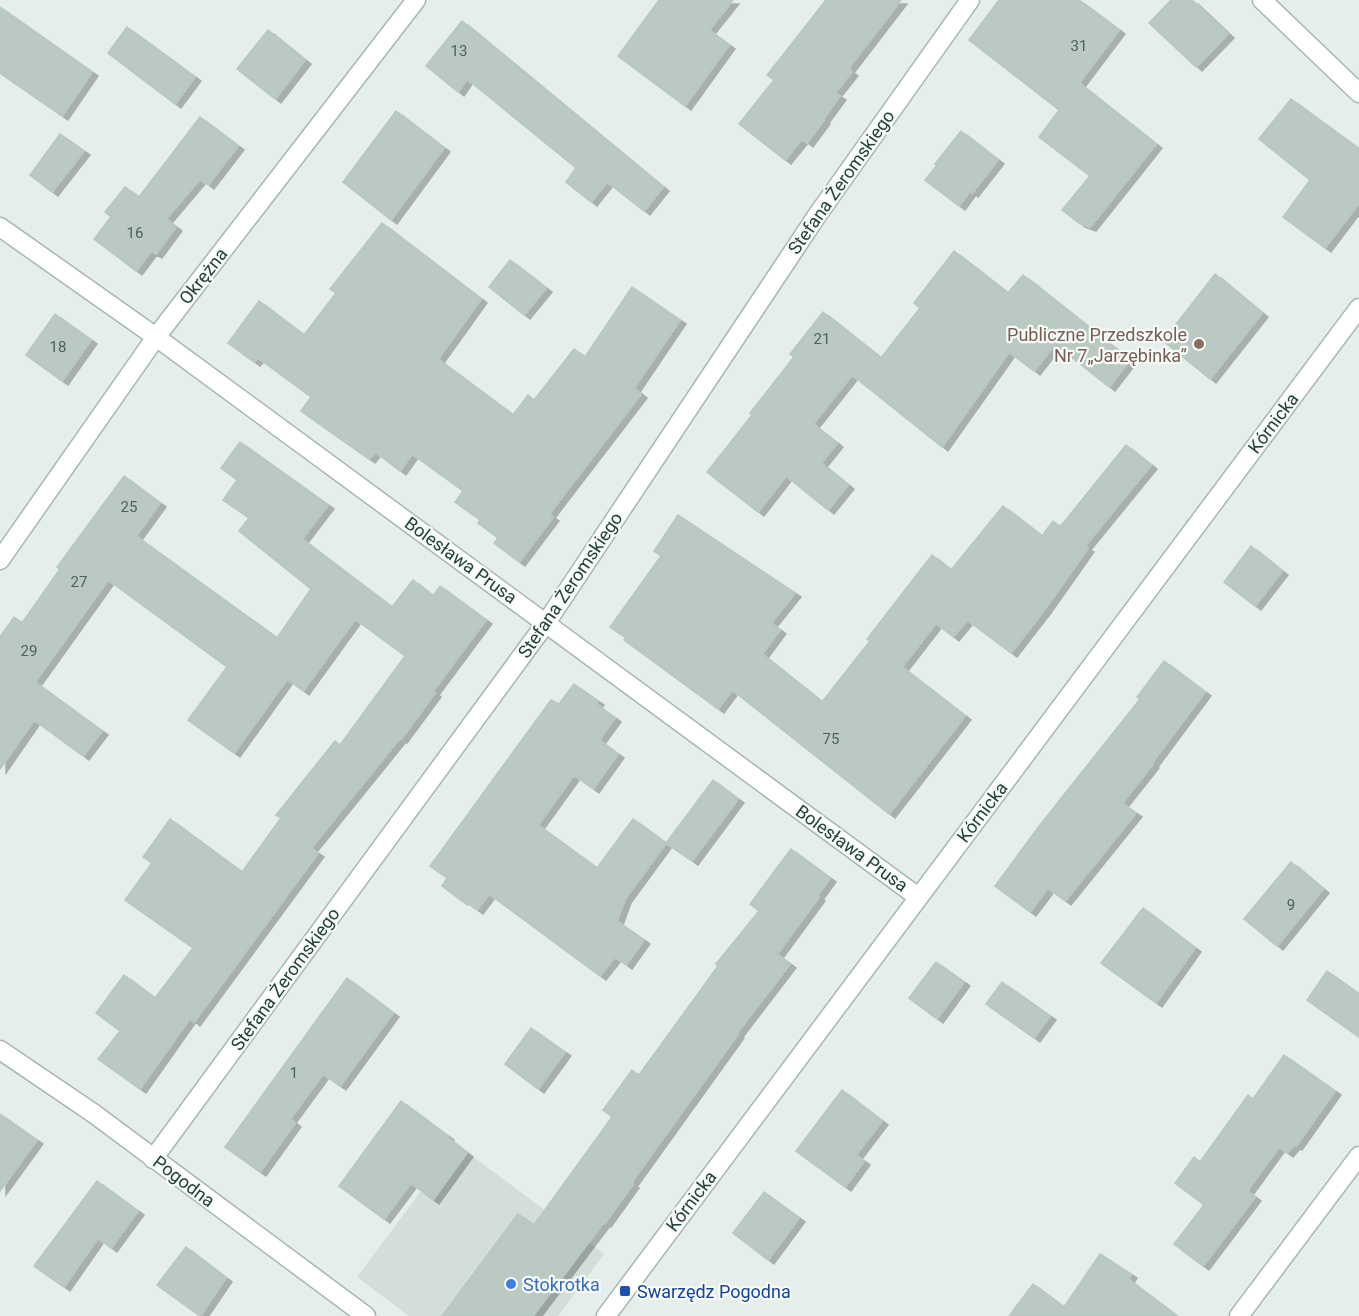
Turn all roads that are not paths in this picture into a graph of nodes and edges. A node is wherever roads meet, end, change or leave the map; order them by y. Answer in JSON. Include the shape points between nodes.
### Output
{"nodes":[{"id":1,"x":416,"y":0,"type":"edge"},
{"id":2,"x":970,"y":0,"type":"edge"},
{"id":3,"x":1262,"y":0,"type":"edge"},
{"id":4,"x":1359,"y":93,"type":"edge"},
{"id":5,"x":0,"y":227,"type":"edge"},
{"id":6,"x":1359,"y":308,"type":"edge"},
{"id":7,"x":156,"y":337,"type":"junction"},
{"id":8,"x":0,"y":560,"type":"edge"},
{"id":9,"x":546,"y":622,"type":"junction"},
{"id":10,"x":918,"y":897,"type":"junction"},
{"id":11,"x":0,"y":1050,"type":"edge"},
{"id":12,"x":1359,"y":1156,"type":"edge"},
{"id":13,"x":153,"y":1159,"type":"junction"},
{"id":14,"x":366,"y":1316,"type":"edge"},
{"id":15,"x":606,"y":1316,"type":"edge"},
{"id":16,"x":1239,"y":1316,"type":"edge"}],
"edges":[{"from":1,"to":7,"type":"street","name":"Okrężna"},
{"from":2,"to":9,"type":"street","name":"Stefana Żeromskiego","via":[[818,214]]},
{"from":3,"to":4,"type":"street"},
{"from":5,"to":7,"type":"street","name":"Bolesława Prusa"},
{"from":6,"to":10,"type":"street","name":"Kórnicka"},
{"from":7,"to":8,"type":"street","name":"Okrężna"},
{"from":7,"to":9,"type":"street","name":"Bolesława Prusa"},
{"from":9,"to":10,"type":"street","name":"Bolesława Prusa"},
{"from":9,"to":13,"type":"street","name":"Stefana Żeromskiego"},
{"from":10,"to":15,"type":"street","name":"Kórnicka"},
{"from":11,"to":13,"type":"street","name":"Pogodna"},
{"from":12,"to":16,"type":"street"},
{"from":13,"to":14,"type":"street","name":"Pogodna"}]}
